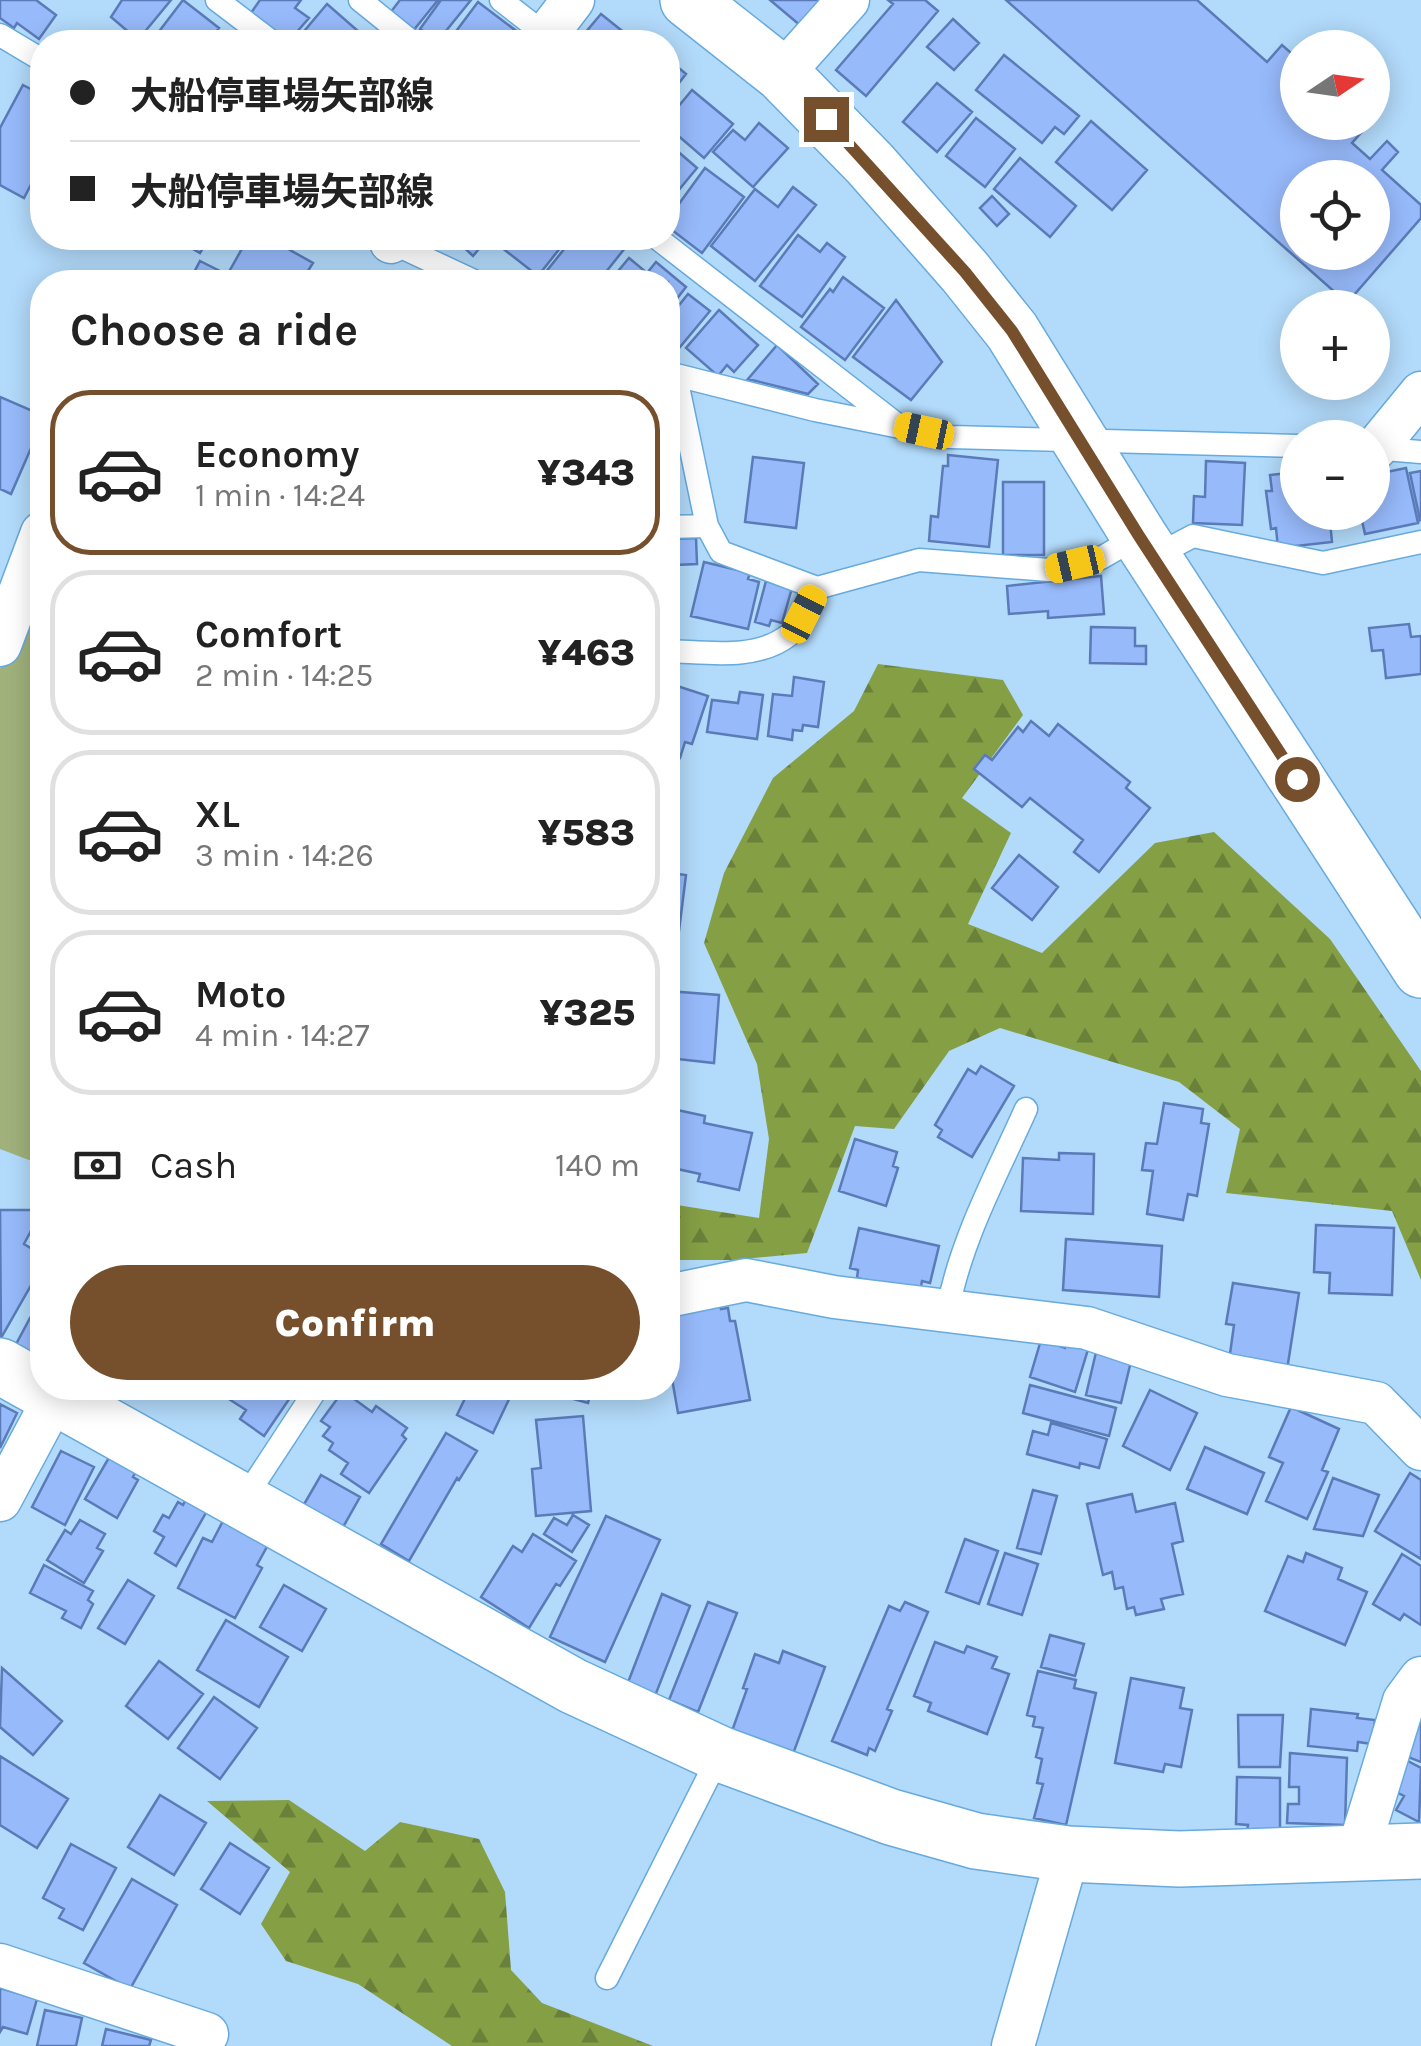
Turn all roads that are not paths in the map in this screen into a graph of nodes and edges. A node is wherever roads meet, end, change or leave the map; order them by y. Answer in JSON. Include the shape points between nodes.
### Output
{"nodes":[{"id":1,"x":217,"y":0,"type":"edge"},
{"id":2,"x":360,"y":0,"type":"edge"},
{"id":3,"x":501,"y":0,"type":"edge"},
{"id":4,"x":573,"y":0,"type":"edge"},
{"id":5,"x":688,"y":0,"type":"edge"},
{"id":6,"x":848,"y":0,"type":"edge"},
{"id":7,"x":256,"y":30,"type":"edge"},
{"id":8,"x":397,"y":30,"type":"edge"},
{"id":9,"x":534,"y":30,"type":"edge"},
{"id":10,"x":551,"y":30,"type":"edge"},
{"id":11,"x":0,"y":34,"type":"edge"},
{"id":12,"x":30,"y":53,"type":"edge"},
{"id":13,"x":782,"y":74,"type":"junction"},
{"id":14,"x":411,"y":250,"type":"edge"},
{"id":15,"x":672,"y":250,"type":"edge"},
{"id":16,"x":452,"y":270,"type":"edge"},
{"id":17,"x":680,"y":378,"type":"edge"},
{"id":18,"x":1421,"y":393,"type":"edge"},
{"id":19,"x":680,"y":410,"type":"edge"},
{"id":20,"x":898,"y":426,"type":"junction"},
{"id":21,"x":1390,"y":429,"type":"edge"},
{"id":22,"x":1081,"y":441,"type":"junction"},
{"id":23,"x":1280,"y":446,"type":"edge"},
{"id":24,"x":1390,"y":449,"type":"edge"},
{"id":25,"x":1421,"y":452,"type":"edge"},
{"id":26,"x":707,"y":526,"type":"junction"},
{"id":27,"x":680,"y":527,"type":"edge"},
{"id":28,"x":1421,"y":542,"type":"edge"},
{"id":29,"x":1146,"y":547,"type":"junction"},
{"id":30,"x":30,"y":565,"type":"edge"},
{"id":31,"x":818,"y":588,"type":"junction"},
{"id":32,"x":0,"y":645,"type":"edge"},
{"id":33,"x":680,"y":651,"type":"edge"},
{"id":34,"x":1421,"y":970,"type":"edge"},
{"id":35,"x":1026,"y":1109,"type":"dead end"},
{"id":36,"x":680,"y":1294,"type":"edge"},
{"id":37,"x":948,"y":1309,"type":"junction"},
{"id":38,"x":0,"y":1366,"type":"edge"},
{"id":39,"x":30,"y":1383,"type":"edge"},
{"id":40,"x":53,"y":1400,"type":"edge"},
{"id":41,"x":60,"y":1400,"type":"edge"},
{"id":42,"x":309,"y":1400,"type":"edge"},
{"id":43,"x":1421,"y":1448,"type":"edge"},
{"id":44,"x":0,"y":1500,"type":"edge"},
{"id":45,"x":243,"y":1501,"type":"junction"},
{"id":46,"x":1421,"y":1678,"type":"edge"},
{"id":47,"x":720,"y":1754,"type":"junction"},
{"id":48,"x":1421,"y":1850,"type":"edge"},
{"id":49,"x":1068,"y":1854,"type":"junction"},
{"id":50,"x":1357,"y":1855,"type":"junction"},
{"id":51,"x":0,"y":1965,"type":"edge"},
{"id":52,"x":607,"y":1978,"type":"dead end"},
{"id":53,"x":200,"y":2046,"type":"edge"},
{"id":54,"x":1012,"y":2046,"type":"edge"}],
"edges":[{"from":1,"to":7,"type":"lane"},
{"from":2,"to":8,"type":"lane"},
{"from":3,"to":9,"type":"lane"},
{"from":4,"to":10,"type":"street"},
{"from":5,"to":13,"type":"street"},
{"from":6,"to":13,"type":"street"},
{"from":11,"to":12,"type":"lane"},
{"from":13,"to":22,"type":"street","via":[[965,272],[1012,331]]},
{"from":14,"to":16,"type":"lane"},
{"from":15,"to":20,"type":"lane"},
{"from":17,"to":20,"type":"lane"},
{"from":18,"to":21,"type":"street"},
{"from":19,"to":26,"type":"lane"},
{"from":20,"to":22,"type":"lane","via":[[950,437]]},
{"from":22,"to":23,"type":"lane"},
{"from":22,"to":29,"type":"street"},
{"from":24,"to":25,"type":"lane"},
{"from":26,"to":27,"type":"lane"},
{"from":26,"to":31,"type":"lane","via":[[721,552]]},
{"from":28,"to":29,"type":"lane","via":[[1323,562],[1193,536]]},
{"from":29,"to":31,"type":"lane","via":[[1050,570],[919,560]]},
{"from":29,"to":34,"type":"street"},
{"from":30,"to":32,"type":"street"},
{"from":31,"to":33,"type":"lane","via":[[791,634],[766,646],[741,653]]},
{"from":35,"to":37,"type":"lane","via":[[972,1228]]},
{"from":36,"to":37,"type":"street","via":[[746,1280]]},
{"from":37,"to":43,"type":"street","via":[[1087,1328],[1226,1375],[1376,1403]]},
{"from":38,"to":39,"type":"street"},
{"from":40,"to":44,"type":"street"},
{"from":41,"to":45,"type":"street"},
{"from":42,"to":45,"type":"lane"},
{"from":45,"to":47,"type":"street","via":[[573,1686]]},
{"from":46,"to":50,"type":"street","via":[[1404,1701]]},
{"from":47,"to":49,"type":"street","via":[[891,1817],[976,1841]]},
{"from":47,"to":52,"type":"lane"},
{"from":48,"to":50,"type":"street"},
{"from":49,"to":50,"type":"street"},
{"from":49,"to":54,"type":"street"},
{"from":51,"to":53,"type":"street","via":[[207,2034]]}]}
